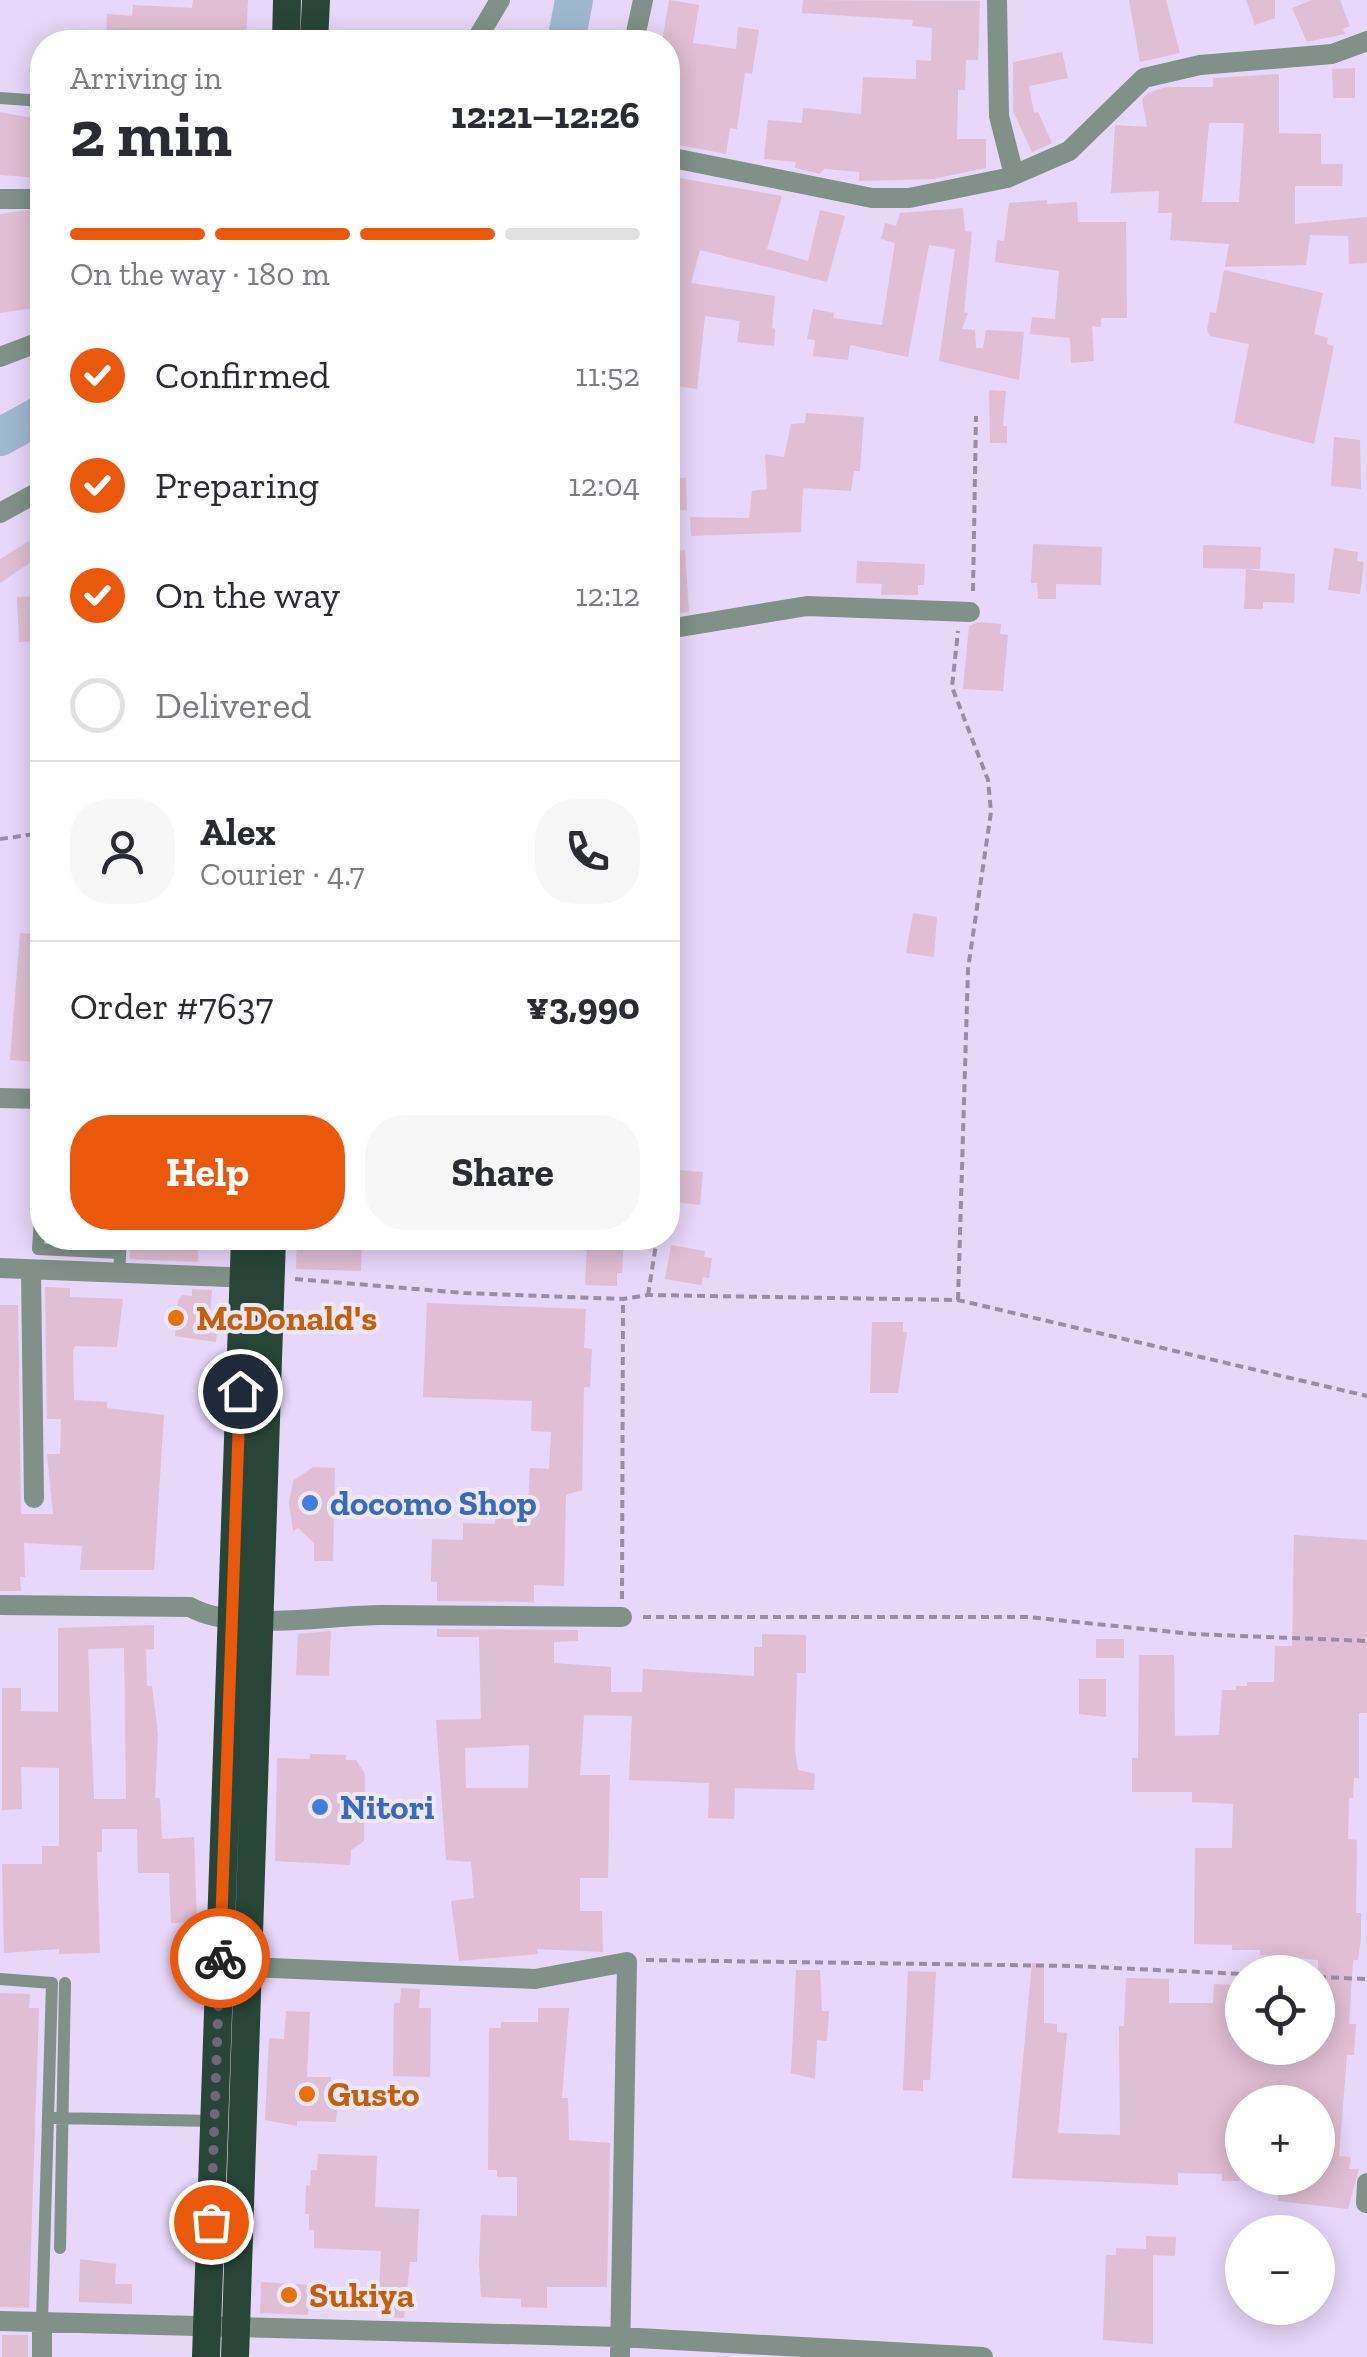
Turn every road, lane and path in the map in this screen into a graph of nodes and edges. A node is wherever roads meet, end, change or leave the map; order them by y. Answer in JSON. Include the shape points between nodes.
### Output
{"nodes":[{"id":1,"x":287,"y":0,"type":"edge"},
{"id":2,"x":316,"y":0,"type":"edge"},
{"id":3,"x":500,"y":0,"type":"edge"},
{"id":4,"x":643,"y":0,"type":"edge"},
{"id":5,"x":998,"y":0,"type":"edge"},
{"id":6,"x":286,"y":30,"type":"edge"},
{"id":7,"x":315,"y":30,"type":"edge"},
{"id":8,"x":483,"y":30,"type":"edge"},
{"id":9,"x":637,"y":30,"type":"edge"},
{"id":10,"x":1367,"y":41,"type":"edge"},
{"id":11,"x":0,"y":98,"type":"edge"},
{"id":12,"x":30,"y":100,"type":"edge"},
{"id":13,"x":680,"y":159,"type":"edge"},
{"id":14,"x":1014,"y":175,"type":"junction"},
{"id":15,"x":0,"y":199,"type":"edge"},
{"id":16,"x":30,"y":199,"type":"edge"},
{"id":17,"x":30,"y":346,"type":"edge"},
{"id":18,"x":0,"y":357,"type":"edge"},
{"id":19,"x":976,"y":416,"type":"dead end"},
{"id":20,"x":30,"y":497,"type":"edge"},
{"id":21,"x":0,"y":513,"type":"edge"},
{"id":22,"x":970,"y":612,"type":"junction"},
{"id":23,"x":680,"y":626,"type":"edge"},
{"id":24,"x":30,"y":835,"type":"edge"},
{"id":25,"x":0,"y":839,"type":"edge"},
{"id":26,"x":0,"y":1098,"type":"edge"},
{"id":27,"x":30,"y":1099,"type":"edge"},
{"id":28,"x":43,"y":1250,"type":"edge"},
{"id":29,"x":121,"y":1250,"type":"edge"},
{"id":30,"x":249,"y":1250,"type":"edge"},
{"id":31,"x":267,"y":1250,"type":"edge"},
{"id":32,"x":656,"y":1250,"type":"edge"},
{"id":33,"x":120,"y":1264,"type":"junction"},
{"id":34,"x":0,"y":1268,"type":"edge"},
{"id":35,"x":31,"y":1272,"type":"junction"},
{"id":36,"x":257,"y":1277,"type":"junction"},
{"id":37,"x":648,"y":1295,"type":"junction"},
{"id":38,"x":623,"y":1299,"type":"junction"},
{"id":39,"x":958,"y":1300,"type":"junction"},
{"id":40,"x":1367,"y":1396,"type":"edge"},
{"id":41,"x":34,"y":1498,"type":"dead end"},
{"id":42,"x":0,"y":1605,"type":"edge"},
{"id":43,"x":622,"y":1617,"type":"junction"},
{"id":44,"x":245,"y":1618,"type":"junction"},
{"id":45,"x":1367,"y":1641,"type":"edge"},
{"id":46,"x":627,"y":1962,"type":"junction"},
{"id":47,"x":250,"y":1967,"type":"junction"},
{"id":48,"x":1225,"y":1973,"type":"edge"},
{"id":49,"x":0,"y":1978,"type":"edge"},
{"id":50,"x":1335,"y":1978,"type":"edge"},
{"id":51,"x":1367,"y":1980,"type":"edge"},
{"id":52,"x":65,"y":1984,"type":"dead end"},
{"id":53,"x":55,"y":2118,"type":"junction"},
{"id":54,"x":214,"y":2121,"type":"junction"},
{"id":55,"x":1367,"y":2182,"type":"edge"},
{"id":56,"x":1366,"y":2204,"type":"edge"},
{"id":57,"x":60,"y":2248,"type":"dead end"},
{"id":58,"x":0,"y":2320,"type":"edge"},
{"id":59,"x":42,"y":2322,"type":"junction"},
{"id":60,"x":222,"y":2325,"type":"junction"},
{"id":61,"x":620,"y":2347,"type":"edge"},
{"id":62,"x":42,"y":2357,"type":"edge"},
{"id":63,"x":206,"y":2357,"type":"edge"},
{"id":64,"x":234,"y":2357,"type":"edge"},
{"id":65,"x":983,"y":2357,"type":"edge"}],
"edges":[{"from":1,"to":6,"type":"highway"},
{"from":2,"to":7,"type":"highway"},
{"from":3,"to":8,"type":"street"},
{"from":4,"to":9,"type":"street"},
{"from":5,"to":14,"type":"street","via":[[999,116]]},
{"from":10,"to":14,"type":"street","via":[[1332,54],[1200,64],[1144,78],[1069,151]]},
{"from":11,"to":12,"type":"lane"},
{"from":13,"to":14,"type":"street","via":[[872,198],[909,198]]},
{"from":15,"to":16,"type":"street"},
{"from":17,"to":18,"type":"street"},
{"from":19,"to":22,"type":"path"},
{"from":20,"to":21,"type":"street"},
{"from":22,"to":23,"type":"street","via":[[820,606]]},
{"from":22,"to":39,"type":"path","via":[[959,624],[952,688],[988,780],[992,812],[968,969]]},
{"from":24,"to":25,"type":"path"},
{"from":26,"to":27,"type":"street"},
{"from":28,"to":33,"type":"lane"},
{"from":29,"to":33,"type":"lane"},
{"from":30,"to":36,"type":"highway"},
{"from":31,"to":36,"type":"highway"},
{"from":32,"to":37,"type":"path"},
{"from":33,"to":35,"type":"street"},
{"from":33,"to":36,"type":"street"},
{"from":34,"to":35,"type":"street"},
{"from":35,"to":41,"type":"street"},
{"from":36,"to":38,"type":"path"},
{"from":36,"to":44,"type":"highway"},
{"from":37,"to":38,"type":"path"},
{"from":37,"to":39,"type":"path"},
{"from":38,"to":43,"type":"path"},
{"from":39,"to":40,"type":"path"},
{"from":42,"to":44,"type":"street","via":[[190,1607],[206,1616]]},
{"from":43,"to":44,"type":"street"},
{"from":43,"to":45,"type":"path","via":[[1028,1617],[1194,1634]]},
{"from":44,"to":47,"type":"highway"},
{"from":44,"to":54,"type":"highway"},
{"from":46,"to":47,"type":"street","via":[[535,1979]]},
{"from":46,"to":48,"type":"path"},
{"from":46,"to":61,"type":"street"},
{"from":47,"to":60,"type":"highway"},
{"from":49,"to":53,"type":"lane","via":[[52,1983]]},
{"from":50,"to":51,"type":"path"},
{"from":52,"to":53,"type":"lane"},
{"from":53,"to":54,"type":"lane"},
{"from":53,"to":57,"type":"lane"},
{"from":53,"to":59,"type":"lane"},
{"from":54,"to":60,"type":"highway"},
{"from":55,"to":56,"type":"street"},
{"from":58,"to":59,"type":"street"},
{"from":59,"to":60,"type":"street"},
{"from":59,"to":62,"type":"street"},
{"from":60,"to":61,"type":"street"},
{"from":60,"to":63,"type":"highway"},
{"from":60,"to":64,"type":"highway"},
{"from":61,"to":65,"type":"street"}]}
